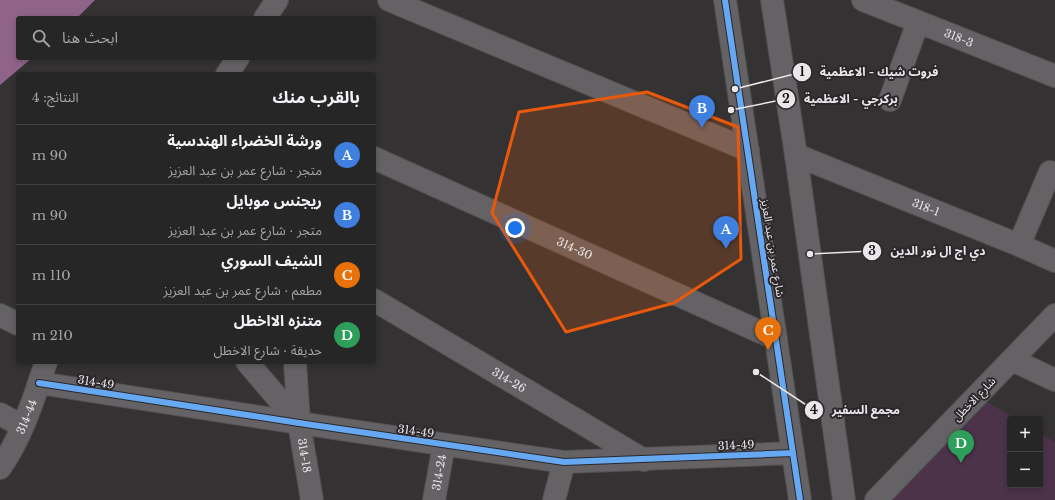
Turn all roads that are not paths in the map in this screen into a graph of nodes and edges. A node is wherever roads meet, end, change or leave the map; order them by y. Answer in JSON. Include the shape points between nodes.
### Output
{"nodes":[{"id":1,"x":277,"y":0,"type":"edge"},
{"id":2,"x":389,"y":0,"type":"edge"},
{"id":3,"x":725,"y":0,"type":"edge"},
{"id":4,"x":772,"y":0,"type":"edge"},
{"id":5,"x":862,"y":0,"type":"edge"},
{"id":6,"x":266,"y":16,"type":"edge"},
{"id":7,"x":918,"y":22,"type":"junction"},
{"id":8,"x":237,"y":60,"type":"edge"},
{"id":9,"x":228,"y":72,"type":"edge"},
{"id":10,"x":1055,"y":76,"type":"edge"},
{"id":11,"x":890,"y":100,"type":"dead end"},
{"id":12,"x":748,"y":150,"type":"junction"},
{"id":13,"x":796,"y":155,"type":"junction"},
{"id":14,"x":376,"y":159,"type":"edge"},
{"id":15,"x":1050,"y":172,"type":"dead end"},
{"id":16,"x":1019,"y":245,"type":"junction"},
{"id":17,"x":1055,"y":261,"type":"edge"},
{"id":18,"x":376,"y":301,"type":"edge"},
{"id":19,"x":0,"y":315,"type":"edge"},
{"id":20,"x":1055,"y":315,"type":"edge"},
{"id":21,"x":16,"y":323,"type":"edge"},
{"id":22,"x":776,"y":339,"type":"junction"},
{"id":23,"x":1012,"y":360,"type":"junction"},
{"id":24,"x":45,"y":364,"type":"edge"},
{"id":25,"x":249,"y":364,"type":"edge"},
{"id":26,"x":295,"y":364,"type":"edge"},
{"id":27,"x":1055,"y":380,"type":"edge"},
{"id":28,"x":39,"y":383,"type":"junction"},
{"id":29,"x":0,"y":414,"type":"edge"},
{"id":30,"x":299,"y":423,"type":"junction"},
{"id":31,"x":22,"y":426,"type":"junction"},
{"id":32,"x":444,"y":445,"type":"junction"},
{"id":33,"x":793,"y":453,"type":"junction"},
{"id":34,"x":644,"y":460,"type":"junction"},
{"id":35,"x":564,"y":462,"type":"junction"},
{"id":36,"x":0,"y":468,"type":"edge"},
{"id":37,"x":312,"y":500,"type":"edge"},
{"id":38,"x":434,"y":500,"type":"edge"},
{"id":39,"x":554,"y":500,"type":"edge"},
{"id":40,"x":800,"y":500,"type":"edge"},
{"id":41,"x":844,"y":500,"type":"edge"},
{"id":42,"x":876,"y":500,"type":"edge"}],
"edges":[{"from":1,"to":6,"type":"street"},
{"from":2,"to":12,"type":"street"},
{"from":3,"to":12,"type":"street","name":"شارع عمر بن عبد العزيز"},
{"from":4,"to":13,"type":"street"},
{"from":5,"to":7,"type":"street","name":"318-3"},
{"from":7,"to":10,"type":"street","name":"318-3"},
{"from":7,"to":11,"type":"street"},
{"from":8,"to":9,"type":"street"},
{"from":12,"to":22,"type":"street","name":"شارع عمر بن عبد العزيز"},
{"from":13,"to":16,"type":"street","name":"318-1"},
{"from":13,"to":41,"type":"street"},
{"from":14,"to":22,"type":"street","name":"314-30"},
{"from":15,"to":16,"type":"street"},
{"from":16,"to":17,"type":"street","name":"318-1"},
{"from":18,"to":34,"type":"street","name":"314-26"},
{"from":19,"to":21,"type":"street"},
{"from":20,"to":23,"type":"street","name":"شارع الاخطل"},
{"from":22,"to":33,"type":"street","name":"شارع عمر بن عبد العزيز"},
{"from":23,"to":27,"type":"street"},
{"from":23,"to":42,"type":"street","name":"شارع الاخطل"},
{"from":24,"to":28,"type":"street","name":"314-44"},
{"from":25,"to":30,"type":"street"},
{"from":26,"to":30,"type":"street","name":"314-18"},
{"from":28,"to":30,"type":"street","name":"314-49"},
{"from":28,"to":31,"type":"street","name":"314-44"},
{"from":29,"to":31,"type":"street"},
{"from":30,"to":32,"type":"street","name":"314-49"},
{"from":30,"to":37,"type":"street","name":"314-18"},
{"from":31,"to":36,"type":"street","name":"314-44"},
{"from":32,"to":35,"type":"street","name":"314-49"},
{"from":32,"to":38,"type":"street","name":"314-24"},
{"from":33,"to":34,"type":"street","name":"314-49"},
{"from":33,"to":40,"type":"street","name":"شارع عمر بن عبد العزيز"},
{"from":34,"to":35,"type":"street","name":"314-49"},
{"from":35,"to":39,"type":"street"}]}
